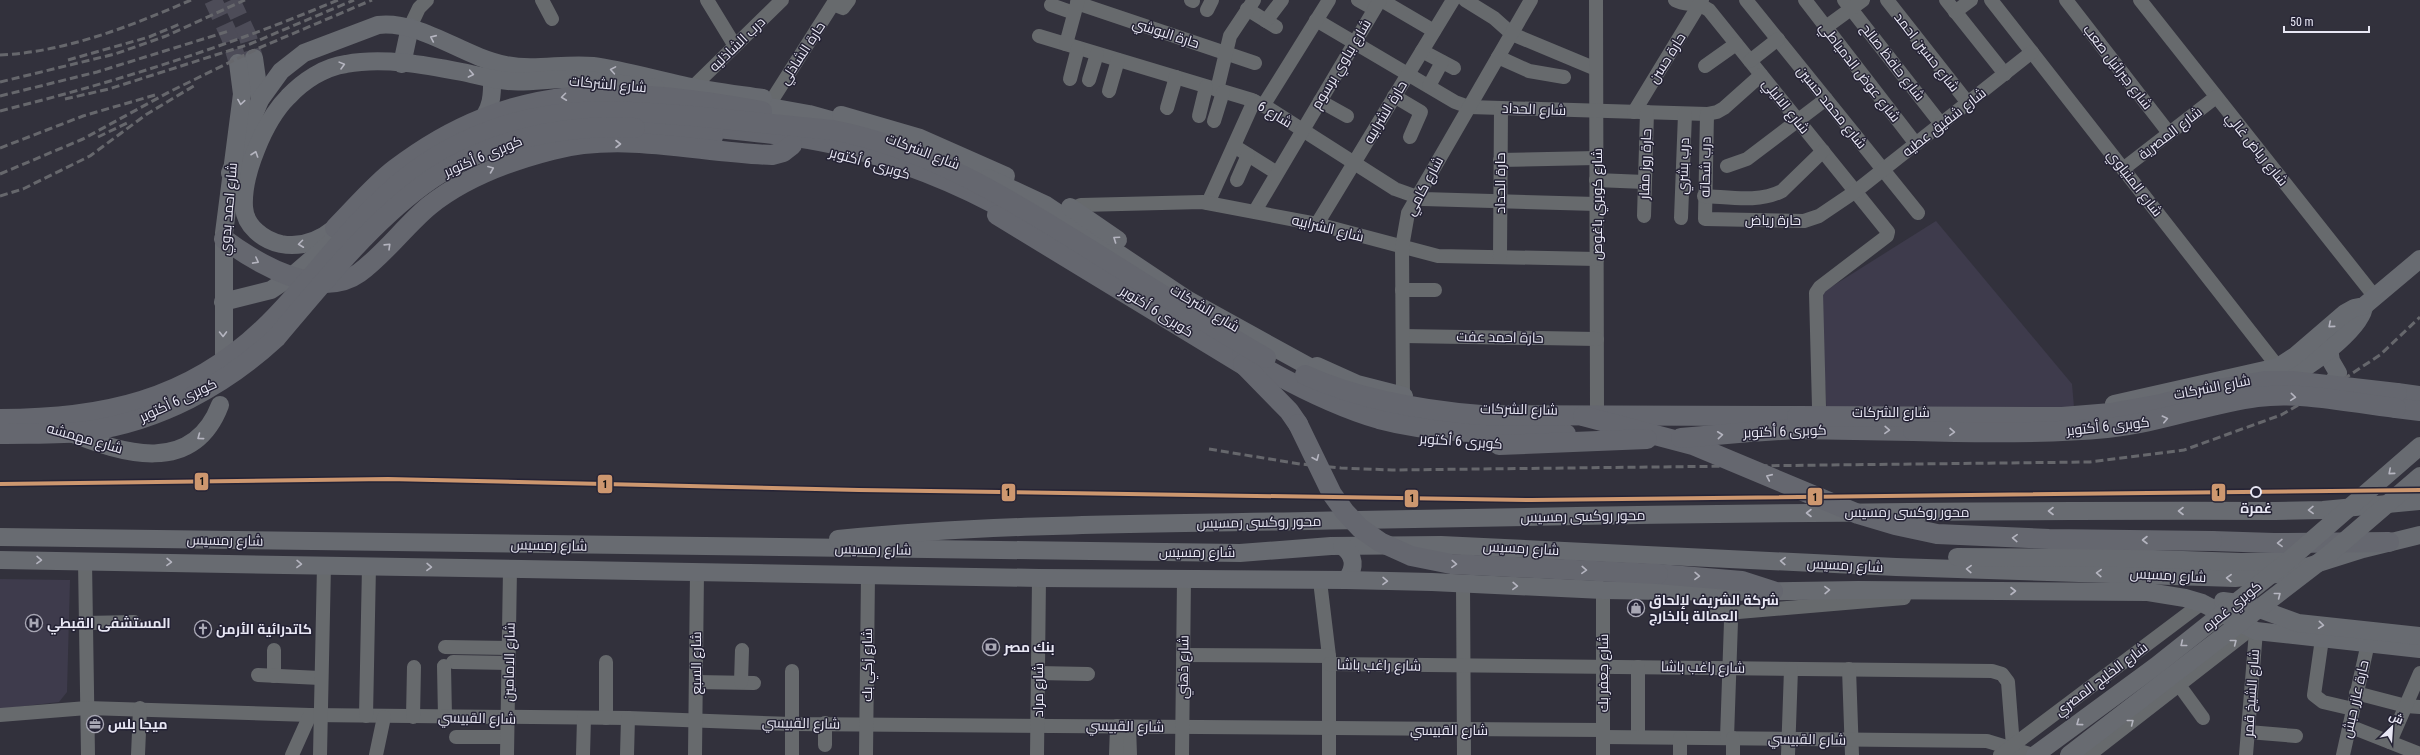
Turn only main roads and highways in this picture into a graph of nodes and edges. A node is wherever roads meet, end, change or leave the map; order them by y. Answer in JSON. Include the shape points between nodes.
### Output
{"nodes":[{"id":1,"x":410,"y":27,"type":"junction"},
{"id":2,"x":402,"y":64,"type":"junction"},
{"id":3,"x":492,"y":70,"type":"junction"},
{"id":4,"x":260,"y":100,"type":"junction"},
{"id":5,"x":793,"y":136,"type":"junction"},
{"id":6,"x":230,"y":173,"type":"junction"},
{"id":7,"x":1067,"y":212,"type":"junction"},
{"id":8,"x":1028,"y":222,"type":"junction"},
{"id":9,"x":335,"y":228,"type":"joint"},
{"id":10,"x":224,"y":239,"type":"junction"},
{"id":11,"x":1061,"y":242,"type":"junction"},
{"id":12,"x":2420,"y":259,"type":"edge"},
{"id":13,"x":292,"y":276,"type":"junction"},
{"id":14,"x":2370,"y":301,"type":"junction"},
{"id":15,"x":223,"y":302,"type":"junction"},
{"id":16,"x":2329,"y":349,"type":"junction"},
{"id":17,"x":224,"y":355,"type":"dead end"},
{"id":18,"x":1243,"y":364,"type":"junction"},
{"id":19,"x":2309,"y":365,"type":"junction"},
{"id":20,"x":2336,"y":378,"type":"junction"},
{"id":21,"x":2230,"y":379,"type":"junction"},
{"id":22,"x":2420,"y":388,"type":"edge"},
{"id":23,"x":2420,"y":396,"type":"edge"},
{"id":24,"x":220,"y":405,"type":"dead end"},
{"id":25,"x":2420,"y":411,"type":"edge"},
{"id":26,"x":1587,"y":419,"type":"junction"},
{"id":27,"x":2,"y":427,"type":"edge"},
{"id":28,"x":2420,"y":446,"type":"edge"},
{"id":29,"x":2420,"y":476,"type":"edge"},
{"id":30,"x":2420,"y":501,"type":"edge"},
{"id":31,"x":2420,"y":535,"type":"edge"},
{"id":32,"x":0,"y":537,"type":"edge"},
{"id":33,"x":2389,"y":542,"type":"junction"},
{"id":34,"x":1441,"y":544,"type":"junction"},
{"id":35,"x":1342,"y":546,"type":"junction"},
{"id":36,"x":746,"y":548,"type":"junction"},
{"id":37,"x":0,"y":560,"type":"edge"},
{"id":38,"x":2288,"y":561,"type":"junction"},
{"id":39,"x":1896,"y":567,"type":"junction"},
{"id":40,"x":1346,"y":580,"type":"junction"},
{"id":41,"x":1432,"y":582,"type":"junction"},
{"id":42,"x":1773,"y":591,"type":"junction"},
{"id":43,"x":2202,"y":603,"type":"junction"},
{"id":44,"x":2297,"y":630,"type":"junction"},
{"id":45,"x":2420,"y":636,"type":"edge"},
{"id":46,"x":2420,"y":649,"type":"edge"},
{"id":47,"x":2034,"y":755,"type":"edge"},
{"id":48,"x":2069,"y":755,"type":"edge"}],
"edges":[{"from":1,"to":2,"type":"main road"},
{"from":3,"to":1,"type":"main road","name":"شارع الشركات","one_way":true},
{"from":1,"to":4,"type":"main road","name":"شارع الشركات","via":[[378,25],[304,53],[281,71]]},
{"from":2,"to":3,"type":"main road","name":"شارع الشركات","one_way":true},
{"from":9,"to":2,"type":"main road","name":"شارع الشركات","one_way":true,"via":[[325,236],[301,245],[276,242],[254,230],[247,220],[244,208],[250,169],[259,144],[271,119],[287,97],[304,82],[323,71],[344,64],[367,61]]},
{"from":3,"to":7,"type":"main road","name":"شارع الشركات","via":[[522,82],[596,80],[809,114],[915,146]]},
{"from":7,"to":3,"type":"main road","name":"شارع الشركات","one_way":true,"via":[[920,138],[864,120],[593,66]]},
{"from":3,"to":13,"type":"main road","via":[[491,103],[479,124],[404,172],[331,243]]},
{"from":4,"to":6,"type":"main road","name":"شارع الشركات"},
{"from":4,"to":6,"type":"main road","name":"شارع احمد بدوي","one_way":true,"via":[[246,61]]},
{"from":5,"to":9,"type":"highway","one_way":true,"bridge":true,"via":[[786,120],[764,111],[727,105],[638,95],[567,96],[534,101],[479,119],[436,140],[394,169]]},
{"from":13,"to":5,"type":"highway","one_way":true,"via":[[336,282],[359,273],[429,206],[488,170],[520,158],[582,145],[657,144],[772,155],[783,152]]},
{"from":5,"to":18,"type":"highway","name":"كوبرى 6 أكتوبر","via":[[822,149],[886,165],[967,199],[1022,228]]},
{"from":5,"to":26,"type":"highway","name":"كوبرى 6 أكتوبر","bridge":true,"via":[[859,136],[939,163],[1023,207],[1227,336],[1266,358],[1307,376],[1385,401],[1437,411],[1481,416]]},
{"from":5,"to":27,"type":"highway","name":"كوبرى 6 أكتوبر","bridge":true,"via":[[615,110],[553,114],[493,129],[438,156],[388,193],[263,329],[211,369],[166,392],[110,410]]},
{"from":6,"to":10,"type":"main road","name":"شارع احمد بدوي"},
{"from":7,"to":8,"type":"main road","via":[[1043,224]]},
{"from":7,"to":11,"type":"main road","via":[[1057,228]]},
{"from":7,"to":21,"type":"main road","name":"شارع الشركات","via":[[1188,300],[1311,370],[1351,387],[1428,405],[1582,411],[2048,413],[2108,410]]},
{"from":26,"to":7,"type":"main road","name":"شارع الشركات","one_way":true,"via":[[1403,396],[1337,376],[1233,319]]},
{"from":8,"to":11,"type":"highway"},
{"from":8,"to":27,"type":"highway","via":[[984,198],[915,168],[835,144],[774,134],[652,122],[583,121],[544,126],[514,132],[481,144],[444,163],[405,192],[333,265],[266,342],[229,371],[196,392],[157,408],[101,423],[51,429]]},
{"from":10,"to":13,"type":"highway","one_way":true,"via":[[246,256]]},
{"from":10,"to":15,"type":"main road","name":"شارع احمد بدوي"},
{"from":11,"to":26,"type":"highway","via":[[1248,358],[1293,383],[1379,419],[1438,429],[1482,432]]},
{"from":12,"to":14,"type":"main road","name":"شارع الشركات"},
{"from":13,"to":15,"type":"main road","via":[[271,290]]},
{"from":14,"to":16,"type":"main road","name":"شارع الشركات","via":[[2358,322]]},
{"from":14,"to":21,"type":"main road","name":"شارع الشركات","one_way":true,"via":[[2345,312],[2295,356],[2278,367]]},
{"from":15,"to":17,"type":"main road","name":"شارع احمد بدوي","one_way":true},
{"from":16,"to":19,"type":"main road","name":"شارع الشركات"},
{"from":16,"to":20,"type":"main road","via":[[2331,361],[2338,373]]},
{"from":18,"to":25,"type":"highway","name":"كوبرى 6 أكتوبر","one_way":true,"bridge":true,"via":[[1303,399],[1392,434],[1438,442],[1478,444],[1684,438],[1795,429],[1975,433],[2070,431],[2143,424],[2258,397],[2285,396]]},
{"from":18,"to":42,"type":"highway","one_way":true,"bridge":true,"via":[[1289,411],[1298,424],[1332,494],[1345,512],[1360,528],[1380,542],[1411,556],[1451,564],[1705,576],[1742,581]]},
{"from":19,"to":20,"type":"main road","via":[[2325,379],[2330,381]]},
{"from":19,"to":21,"type":"main road","name":"شارع الشركات","via":[[2284,376]]},
{"from":20,"to":22,"type":"main road"},
{"from":21,"to":26,"type":"main road","name":"شارع الشركات","via":[[2100,407],[2076,409],[1819,406]]},
{"from":23,"to":26,"type":"highway","name":"كوبرى 6 أكتوبر","bridge":true,"via":[[2292,381],[2265,381],[2224,388],[2162,404],[2111,413],[2062,417]]},
{"from":24,"to":27,"type":"main road","name":"شارع مهمشه","one_way":true,"via":[[214,422],[204,435],[185,447],[158,453],[119,449],[94,443],[55,427]]},
{"from":33,"to":26,"type":"highway","one_way":true,"bridge":true,"via":[[2274,544],[2212,540],[2049,539],[1937,534],[1858,514],[1693,445]]},
{"from":28,"to":38,"type":"main road","name":"كوبري غمره","one_way":true,"bridge":true},
{"from":48,"to":29,"type":"main road","name":"كوبري غمره","one_way":true,"bridge":true,"via":[[2327,556]]},
{"from":30,"to":36,"type":"main road","name":"محور روكسى رمسيس","one_way":true,"via":[[2323,510],[2275,511],[1646,514],[1073,526],[929,531]]},
{"from":31,"to":33,"type":"main road","name":"شارع رمسيس"},
{"from":32,"to":36,"type":"main road","name":"شارع رمسيس"},
{"from":33,"to":39,"type":"main road","name":"شارع رمسيس","one_way":true,"via":[[2287,573],[2242,578]]},
{"from":34,"to":35,"type":"main road","name":"شارع رمسيس"},
{"from":39,"to":34,"type":"main road","name":"شارع رمسيس","one_way":true},
{"from":34,"to":41,"type":"main road","via":[[1428,554],[1425,560],[1427,576]]},
{"from":35,"to":36,"type":"main road","name":"شارع رمسيس","via":[[1240,553]]},
{"from":35,"to":40,"type":"main road","via":[[1353,558],[1354,566]]},
{"from":37,"to":40,"type":"main road","name":"شارع رمسيس","one_way":true,"via":[[1039,578]]},
{"from":38,"to":39,"type":"main road","via":[[1944,557]]},
{"from":38,"to":47,"type":"main road","name":"كوبري غمره","one_way":true,"bridge":true,"via":[[2156,666]]},
{"from":40,"to":41,"type":"main road","name":"شارع رمسيس","one_way":true},
{"from":41,"to":42,"type":"main road","name":"شارع رمسيس","one_way":true,"via":[[1603,590]]},
{"from":42,"to":43,"type":"main road","name":"شارع رمسيس","one_way":true,"via":[[2148,592]]},
{"from":43,"to":44,"type":"main road","name":"شارع رمسيس","via":[[2235,602]]},
{"from":43,"to":44,"type":"main road","name":"شارع رمسيس","via":[[2253,630]]},
{"from":44,"to":45,"type":"main road","name":"شارع رمسيس","one_way":true},
{"from":44,"to":46,"type":"main road","name":"شارع رمسيس","via":[[2322,639]]}]}
